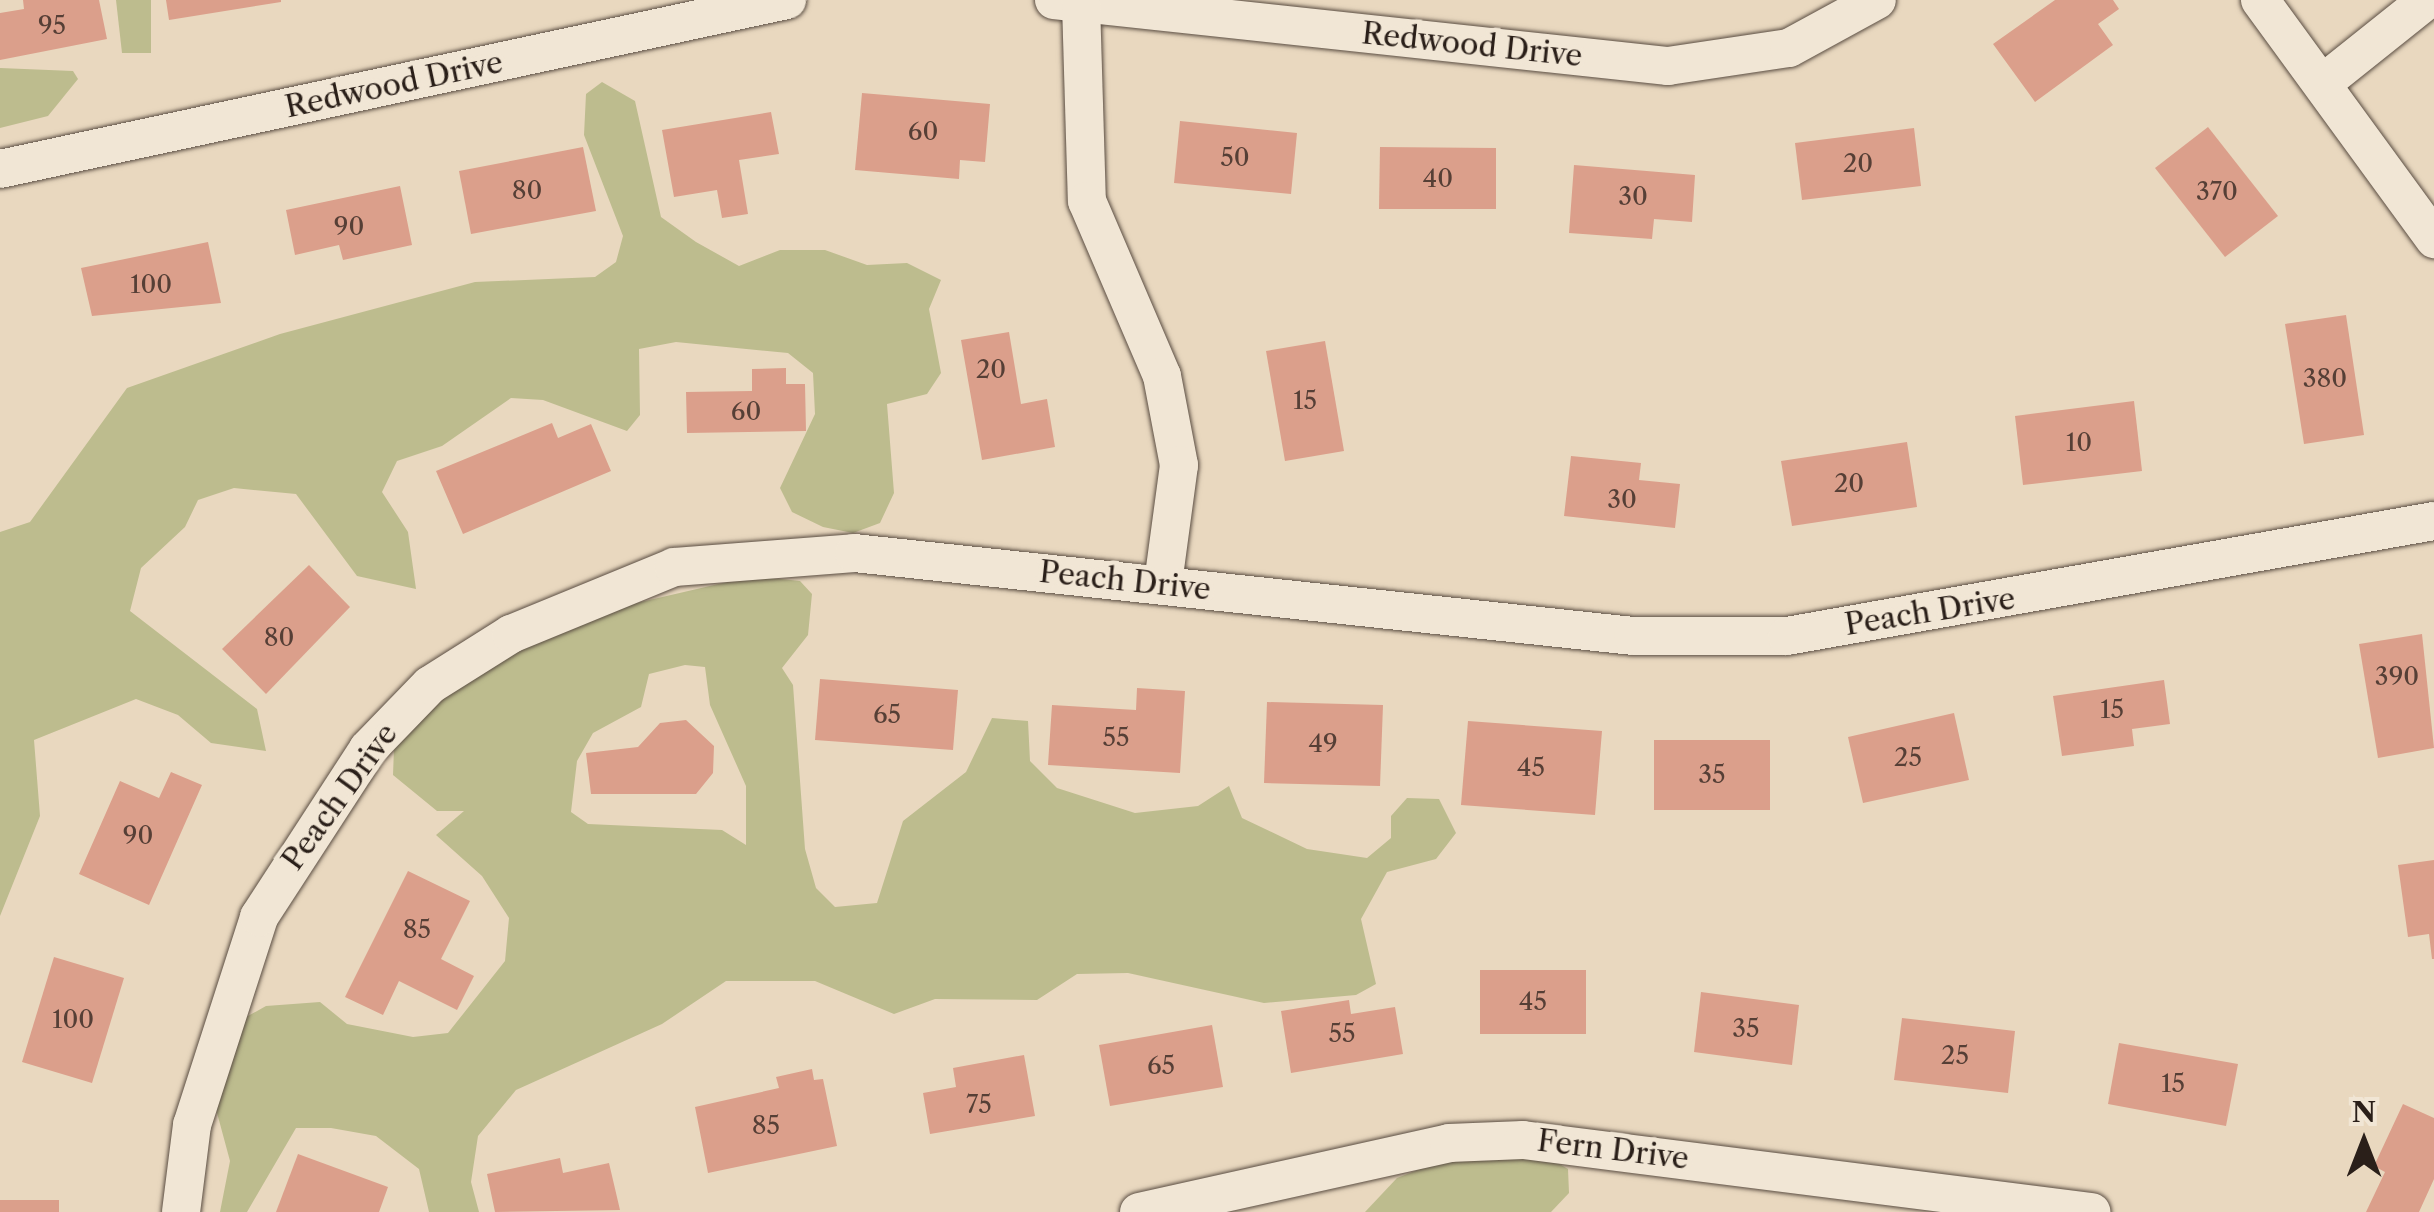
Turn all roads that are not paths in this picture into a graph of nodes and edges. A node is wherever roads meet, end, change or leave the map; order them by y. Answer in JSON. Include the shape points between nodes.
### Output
{"nodes":[{"id":1,"x":787,"y":0,"type":"edge"},
{"id":2,"x":1877,"y":0,"type":"edge"},
{"id":3,"x":2260,"y":0,"type":"edge"},
{"id":4,"x":2428,"y":0,"type":"edge"},
{"id":5,"x":1067,"y":2,"type":"edge"},
{"id":6,"x":2323,"y":84,"type":"junction"},
{"id":7,"x":0,"y":169,"type":"edge"},
{"id":8,"x":2434,"y":239,"type":"edge"},
{"id":9,"x":2434,"y":521,"type":"edge"},
{"id":10,"x":1163,"y":584,"type":"junction"},
{"id":11,"x":181,"y":1212,"type":"edge"},
{"id":12,"x":1139,"y":1212,"type":"edge"},
{"id":13,"x":2091,"y":1212,"type":"edge"}],
"edges":[{"from":1,"to":7,"type":"street","name":"Redwood Drive"},
{"from":2,"to":5,"type":"street","name":"Redwood Drive","via":[[1789,48],[1668,66]]},
{"from":3,"to":6,"type":"street"},
{"from":4,"to":6,"type":"street"},
{"from":5,"to":10,"type":"street","via":[[1087,202],[1162,376],[1179,465]]},
{"from":6,"to":8,"type":"street"},
{"from":9,"to":10,"type":"street","name":"Peach Drive","via":[[1787,636],[1633,636]]},
{"from":10,"to":11,"type":"street","name":"Peach Drive","via":[[854,552],[731,556],[593,594],[430,685],[304,836],[260,916],[192,1124]]},
{"from":12,"to":13,"type":"street","name":"Fern Drive","via":[[1449,1143],[1523,1140]]}]}
